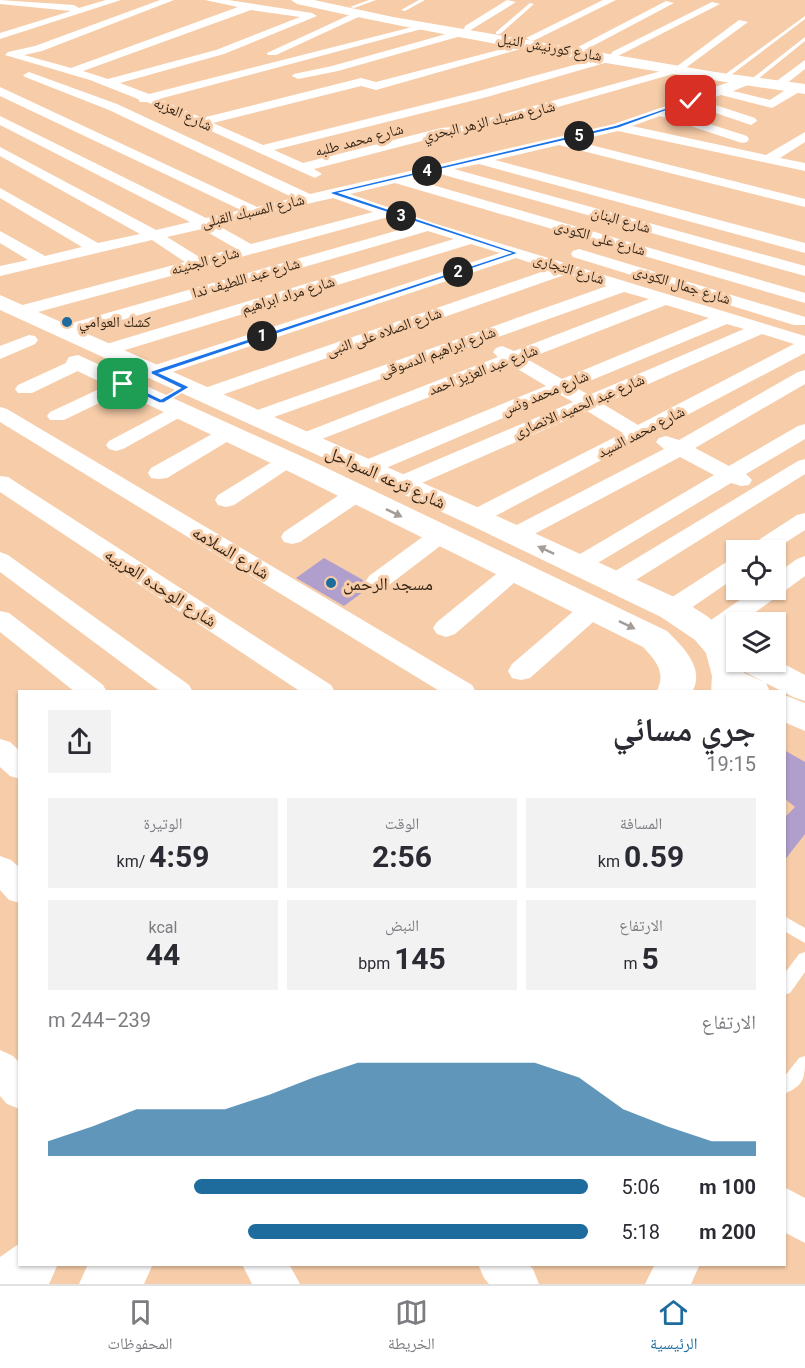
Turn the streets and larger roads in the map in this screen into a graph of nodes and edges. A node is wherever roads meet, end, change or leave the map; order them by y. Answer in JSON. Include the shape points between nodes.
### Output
{"nodes":[{"id":1,"x":150,"y":0,"type":"edge"},
{"id":2,"x":297,"y":0,"type":"edge"},
{"id":3,"x":318,"y":0,"type":"edge"},
{"id":4,"x":611,"y":0,"type":"edge"},
{"id":5,"x":0,"y":1,"type":"edge"},
{"id":6,"x":166,"y":1,"type":"edge"},
{"id":7,"x":115,"y":2,"type":"edge"},
{"id":8,"x":211,"y":2,"type":"edge"},
{"id":9,"x":511,"y":2,"type":"dead end"},
{"id":10,"x":669,"y":3,"type":"dead end"},
{"id":11,"x":715,"y":4,"type":"dead end"},
{"id":12,"x":249,"y":7,"type":"junction"},
{"id":13,"x":13,"y":8,"type":"junction"},
{"id":14,"x":0,"y":9,"type":"edge"},
{"id":15,"x":61,"y":10,"type":"edge"},
{"id":16,"x":277,"y":11,"type":"junction"},
{"id":17,"x":353,"y":13,"type":"junction"},
{"id":18,"x":398,"y":15,"type":"junction"},
{"id":19,"x":312,"y":16,"type":"junction"},
{"id":20,"x":92,"y":18,"type":"junction"},
{"id":21,"x":256,"y":21,"type":"dead end"},
{"id":22,"x":743,"y":22,"type":"dead end"},
{"id":23,"x":41,"y":23,"type":"junction"},
{"id":24,"x":0,"y":24,"type":"edge"},
{"id":25,"x":428,"y":26,"type":"junction"},
{"id":26,"x":373,"y":27,"type":"dead end"},
{"id":27,"x":466,"y":30,"type":"junction"},
{"id":28,"x":76,"y":34,"type":"junction"},
{"id":29,"x":0,"y":36,"type":"edge"},
{"id":30,"x":342,"y":36,"type":"dead end"},
{"id":31,"x":501,"y":36,"type":"junction"},
{"id":32,"x":532,"y":41,"type":"junction"},
{"id":33,"x":194,"y":47,"type":"dead end"},
{"id":34,"x":470,"y":48,"type":"dead end"},
{"id":35,"x":580,"y":49,"type":"junction"},
{"id":36,"x":279,"y":51,"type":"junction"},
{"id":37,"x":548,"y":54,"type":"junction"},
{"id":38,"x":63,"y":56,"type":"dead end"},
{"id":39,"x":614,"y":56,"type":"junction"},
{"id":40,"x":3,"y":57,"type":"edge"},
{"id":41,"x":250,"y":59,"type":"dead end"},
{"id":42,"x":805,"y":63,"type":"edge"},
{"id":43,"x":41,"y":64,"type":"junction"},
{"id":44,"x":644,"y":64,"type":"junction"},
{"id":45,"x":678,"y":68,"type":"junction"},
{"id":46,"x":328,"y":69,"type":"junction"},
{"id":47,"x":73,"y":71,"type":"junction"},
{"id":48,"x":379,"y":72,"type":"dead end"},
{"id":49,"x":611,"y":73,"type":"dead end"},
{"id":50,"x":179,"y":76,"type":"dead end"},
{"id":51,"x":502,"y":77,"type":"dead end"},
{"id":52,"x":94,"y":78,"type":"junction"},
{"id":53,"x":738,"y":78,"type":"junction"},
{"id":54,"x":356,"y":80,"type":"junction"},
{"id":55,"x":281,"y":81,"type":"dead end"},
{"id":56,"x":782,"y":82,"type":"junction"},
{"id":57,"x":108,"y":83,"type":"junction"},
{"id":58,"x":524,"y":83,"type":"junction"},
{"id":59,"x":802,"y":87,"type":"edge"},
{"id":60,"x":5,"y":88,"type":"edge"},
{"id":61,"x":123,"y":89,"type":"junction"},
{"id":62,"x":556,"y":89,"type":"dead end"},
{"id":63,"x":721,"y":91,"type":"junction"},
{"id":64,"x":26,"y":92,"type":"dead end"},
{"id":65,"x":148,"y":98,"type":"junction"},
{"id":66,"x":359,"y":98,"type":"dead end"},
{"id":67,"x":580,"y":98,"type":"junction"},
{"id":68,"x":691,"y":101,"type":"junction"},
{"id":69,"x":192,"y":103,"type":"dead end"},
{"id":70,"x":382,"y":106,"type":"dead end"},
{"id":71,"x":598,"y":106,"type":"dead end"},
{"id":72,"x":113,"y":107,"type":"junction"},
{"id":73,"x":170,"y":108,"type":"junction"},
{"id":74,"x":659,"y":112,"type":"junction"},
{"id":75,"x":443,"y":118,"type":"dead end"},
{"id":76,"x":0,"y":120,"type":"edge"},
{"id":77,"x":195,"y":120,"type":"junction"},
{"id":78,"x":751,"y":121,"type":"dead end"},
{"id":79,"x":95,"y":123,"type":"dead end"},
{"id":80,"x":490,"y":123,"type":"junction"},
{"id":81,"x":567,"y":126,"type":"dead end"},
{"id":82,"x":80,"y":127,"type":"junction"},
{"id":83,"x":247,"y":127,"type":"dead end"},
{"id":84,"x":618,"y":127,"type":"junction"},
{"id":85,"x":129,"y":133,"type":"dead end"},
{"id":86,"x":225,"y":133,"type":"junction"},
{"id":87,"x":589,"y":134,"type":"junction"},
{"id":88,"x":805,"y":136,"type":"edge"},
{"id":89,"x":742,"y":139,"type":"dead end"},
{"id":90,"x":107,"y":140,"type":"junction"},
{"id":91,"x":559,"y":141,"type":"junction"},
{"id":92,"x":247,"y":143,"type":"junction"},
{"id":93,"x":486,"y":143,"type":"dead end"},
{"id":94,"x":543,"y":144,"type":"junction"},
{"id":95,"x":147,"y":145,"type":"dead end"},
{"id":96,"x":788,"y":146,"type":"junction"},
{"id":97,"x":644,"y":148,"type":"dead end"},
{"id":98,"x":129,"y":150,"type":"junction"},
{"id":99,"x":260,"y":150,"type":"junction"},
{"id":100,"x":805,"y":150,"type":"edge"},
{"id":101,"x":0,"y":151,"type":"edge"},
{"id":102,"x":509,"y":152,"type":"junction"},
{"id":103,"x":173,"y":158,"type":"dead end"},
{"id":104,"x":768,"y":159,"type":"junction"},
{"id":105,"x":284,"y":160,"type":"junction"},
{"id":106,"x":479,"y":160,"type":"junction"},
{"id":107,"x":156,"y":163,"type":"junction"},
{"id":108,"x":201,"y":167,"type":"dead end"},
{"id":109,"x":801,"y":167,"type":"edge"},
{"id":110,"x":300,"y":168,"type":"junction"},
{"id":111,"x":437,"y":169,"type":"junction"},
{"id":112,"x":178,"y":174,"type":"junction"},
{"id":113,"x":396,"y":179,"type":"junction"},
{"id":114,"x":222,"y":183,"type":"dead end"},
{"id":115,"x":731,"y":184,"type":"junction"},
{"id":116,"x":340,"y":186,"type":"junction"},
{"id":117,"x":207,"y":187,"type":"junction"},
{"id":118,"x":0,"y":192,"type":"edge"},
{"id":119,"x":765,"y":193,"type":"junction"},
{"id":120,"x":667,"y":195,"type":"dead end"},
{"id":121,"x":307,"y":199,"type":"junction"},
{"id":122,"x":805,"y":203,"type":"edge"},
{"id":123,"x":743,"y":205,"type":"dead end"},
{"id":124,"x":425,"y":208,"type":"dead end"},
{"id":125,"x":255,"y":211,"type":"junction"},
{"id":126,"x":389,"y":212,"type":"junction"},
{"id":127,"x":363,"y":219,"type":"junction"},
{"id":128,"x":203,"y":223,"type":"junction"},
{"id":129,"x":428,"y":226,"type":"junction"},
{"id":130,"x":154,"y":235,"type":"junction"},
{"id":131,"x":0,"y":236,"type":"edge"},
{"id":132,"x":300,"y":236,"type":"junction"},
{"id":133,"x":471,"y":239,"type":"junction"},
{"id":134,"x":113,"y":245,"type":"junction"},
{"id":135,"x":805,"y":248,"type":"edge"},
{"id":136,"x":96,"y":249,"type":"junction"},
{"id":137,"x":249,"y":249,"type":"junction"},
{"id":138,"x":561,"y":249,"type":"dead end"},
{"id":139,"x":516,"y":253,"type":"junction"},
{"id":140,"x":67,"y":255,"type":"junction"},
{"id":141,"x":42,"y":261,"type":"junction"},
{"id":142,"x":198,"y":263,"type":"junction"},
{"id":143,"x":566,"y":269,"type":"junction"},
{"id":144,"x":0,"y":271,"type":"edge"},
{"id":145,"x":805,"y":272,"type":"edge"},
{"id":146,"x":156,"y":274,"type":"junction"},
{"id":147,"x":624,"y":286,"type":"junction"},
{"id":148,"x":106,"y":288,"type":"junction"},
{"id":149,"x":805,"y":298,"type":"edge"},
{"id":150,"x":665,"y":299,"type":"junction"},
{"id":151,"x":7,"y":313,"type":"edge"},
{"id":152,"x":725,"y":318,"type":"junction"},
{"id":153,"x":802,"y":319,"type":"edge"},
{"id":154,"x":759,"y":329,"type":"junction"},
{"id":155,"x":64,"y":331,"type":"junction"},
{"id":156,"x":781,"y":335,"type":"junction"},
{"id":157,"x":478,"y":338,"type":"junction"},
{"id":158,"x":29,"y":340,"type":"junction"},
{"id":159,"x":805,"y":344,"type":"edge"},
{"id":160,"x":106,"y":350,"type":"junction"},
{"id":161,"x":0,"y":353,"type":"edge"},
{"id":162,"x":512,"y":359,"type":"junction"},
{"id":163,"x":79,"y":363,"type":"junction"},
{"id":164,"x":153,"y":372,"type":"junction"},
{"id":165,"x":805,"y":376,"type":"edge"},
{"id":166,"x":123,"y":384,"type":"junction"},
{"id":167,"x":559,"y":387,"type":"junction"},
{"id":168,"x":25,"y":389,"type":"dead end"},
{"id":169,"x":182,"y":399,"type":"junction"},
{"id":170,"x":586,"y":403,"type":"junction"},
{"id":171,"x":0,"y":413,"type":"edge"},
{"id":172,"x":57,"y":416,"type":"dead end"},
{"id":173,"x":253,"y":418,"type":"junction"},
{"id":174,"x":805,"y":430,"type":"edge"},
{"id":175,"x":641,"y":432,"type":"junction"},
{"id":176,"x":228,"y":433,"type":"junction"},
{"id":177,"x":116,"y":445,"type":"dead end"},
{"id":178,"x":679,"y":449,"type":"junction"},
{"id":179,"x":304,"y":454,"type":"junction"},
{"id":180,"x":805,"y":465,"type":"edge"},
{"id":181,"x":159,"y":473,"type":"dead end"},
{"id":182,"x":730,"y":475,"type":"junction"},
{"id":183,"x":360,"y":481,"type":"junction"},
{"id":184,"x":0,"y":482,"type":"edge"},
{"id":185,"x":400,"y":484,"type":"junction"},
{"id":186,"x":762,"y":492,"type":"junction"},
{"id":187,"x":226,"y":500,"type":"dead end"},
{"id":188,"x":476,"y":517,"type":"junction"},
{"id":189,"x":805,"y":520,"type":"edge"},
{"id":190,"x":440,"y":534,"type":"junction"},
{"id":191,"x":515,"y":535,"type":"junction"},
{"id":192,"x":292,"y":537,"type":"dead end"},
{"id":193,"x":774,"y":540,"type":"edge"},
{"id":194,"x":0,"y":560,"type":"edge"},
{"id":195,"x":805,"y":564,"type":"edge"},
{"id":196,"x":578,"y":565,"type":"junction"},
{"id":197,"x":514,"y":571,"type":"junction"},
{"id":198,"x":726,"y":573,"type":"edge"},
{"id":199,"x":786,"y":578,"type":"edge"},
{"id":200,"x":377,"y":582,"type":"dead end"},
{"id":201,"x":615,"y":582,"type":"junction"},
{"id":202,"x":592,"y":609,"type":"junction"},
{"id":203,"x":672,"y":609,"type":"junction"},
{"id":204,"x":0,"y":619,"type":"edge"},
{"id":205,"x":446,"y":628,"type":"dead end"},
{"id":206,"x":726,"y":659,"type":"edge"},
{"id":207,"x":521,"y":671,"type":"dead end"},
{"id":208,"x":747,"y":672,"type":"edge"},
{"id":209,"x":91,"y":690,"type":"edge"},
{"id":210,"x":177,"y":690,"type":"edge"},
{"id":211,"x":319,"y":690,"type":"edge"},
{"id":212,"x":460,"y":690,"type":"edge"},
{"id":213,"x":675,"y":690,"type":"edge"},
{"id":214,"x":785,"y":690,"type":"edge"},
{"id":215,"x":786,"y":690,"type":"edge"},
{"id":216,"x":800,"y":697,"type":"edge"},
{"id":217,"x":0,"y":750,"type":"edge"},
{"id":218,"x":18,"y":766,"type":"edge"},
{"id":219,"x":0,"y":869,"type":"edge"},
{"id":220,"x":18,"y":888,"type":"edge"},
{"id":221,"x":0,"y":1068,"type":"edge"},
{"id":222,"x":18,"y":1089,"type":"edge"},
{"id":223,"x":786,"y":1209,"type":"edge"},
{"id":224,"x":805,"y":1223,"type":"edge"},
{"id":225,"x":30,"y":1266,"type":"edge"},
{"id":226,"x":125,"y":1266,"type":"edge"},
{"id":227,"x":264,"y":1266,"type":"edge"},
{"id":228,"x":500,"y":1266,"type":"edge"},
{"id":229,"x":679,"y":1266,"type":"edge"},
{"id":230,"x":10,"y":1284,"type":"edge"},
{"id":231,"x":106,"y":1284,"type":"edge"},
{"id":232,"x":279,"y":1284,"type":"edge"},
{"id":233,"x":518,"y":1284,"type":"edge"},
{"id":234,"x":666,"y":1284,"type":"edge"}],
"edges":[{"from":1,"to":6,"type":"street"},
{"from":2,"to":17,"type":"main road","name":"شارع كورنيش النيل"},
{"from":3,"to":17,"type":"main road","name":"شارع كورنيش النيل"},
{"from":4,"to":32,"type":"street"},
{"from":5,"to":13,"type":"street"},
{"from":6,"to":20,"type":"street"},
{"from":7,"to":20,"type":"street"},
{"from":8,"to":12,"type":"street"},
{"from":9,"to":27,"type":"street"},
{"from":10,"to":35,"type":"street"},
{"from":11,"to":39,"type":"street"},
{"from":12,"to":16,"type":"street"},
{"from":12,"to":47,"type":"street"},
{"from":13,"to":14,"type":"street"},
{"from":13,"to":15,"type":"street","via":[[34,5]]},
{"from":15,"to":20,"type":"street"},
{"from":15,"to":23,"type":"street"},
{"from":15,"to":24,"type":"street"},
{"from":16,"to":19,"type":"street"},
{"from":16,"to":21,"type":"street"},
{"from":17,"to":18,"type":"main road","name":"شارع كورنيش النيل"},
{"from":17,"to":19,"type":"street"},
{"from":17,"to":27,"type":"main road","name":"شارع كورنيش النيل"},
{"from":17,"to":36,"type":"street"},
{"from":18,"to":25,"type":"main road","name":"شارع كورنيش النيل"},
{"from":18,"to":26,"type":"street"},
{"from":19,"to":57,"type":"street","via":[[220,52]]},
{"from":20,"to":28,"type":"street"},
{"from":22,"to":45,"type":"street","name":"شارع مسبك الزهر البحري"},
{"from":23,"to":28,"type":"street"},
{"from":23,"to":29,"type":"street"},
{"from":25,"to":27,"type":"main road","name":"شارع كورنيش النيل"},
{"from":25,"to":65,"type":"street"},
{"from":27,"to":31,"type":"main road","name":"شارع كورنيش النيل"},
{"from":27,"to":46,"type":"street"},
{"from":28,"to":40,"type":"street"},
{"from":30,"to":36,"type":"street"},
{"from":31,"to":32,"type":"main road","name":"شارع كورنيش النيل"},
{"from":31,"to":34,"type":"street"},
{"from":32,"to":35,"type":"main road","name":"شارع كورنيش النيل"},
{"from":32,"to":37,"type":"main road","name":"شارع كورنيش النيل"},
{"from":32,"to":54,"type":"street","via":[[376,86]]},
{"from":33,"to":52,"type":"street"},
{"from":35,"to":37,"type":"main road","name":"شارع كورنيش النيل"},
{"from":35,"to":39,"type":"main road","name":"شارع كورنيش النيل"},
{"from":36,"to":41,"type":"street"},
{"from":37,"to":66,"type":"street"},
{"from":38,"to":43,"type":"street"},
{"from":39,"to":44,"type":"main road","name":"شارع كورنيش النيل"},
{"from":39,"to":45,"type":"main road","name":"شارع كورنيش النيل"},
{"from":39,"to":58,"type":"street"},
{"from":40,"to":43,"type":"street","name":"شارع العزبه"},
{"from":40,"to":72,"type":"street","via":[[30,69],[23,73]]},
{"from":42,"to":56,"type":"street"},
{"from":43,"to":47,"type":"street","name":"شارع العزبه"},
{"from":44,"to":45,"type":"main road","name":"شارع كورنيش النيل"},
{"from":44,"to":49,"type":"street"},
{"from":45,"to":53,"type":"main road","name":"شارع كورنيش النيل"},
{"from":45,"to":67,"type":"street","name":"شارع مسبك الزهر البحري"},
{"from":46,"to":54,"type":"street"},
{"from":46,"to":55,"type":"street"},
{"from":47,"to":52,"type":"street","name":"شارع العزبه"},
{"from":48,"to":54,"type":"street"},
{"from":50,"to":61,"type":"street"},
{"from":51,"to":58,"type":"street"},
{"from":52,"to":57,"type":"street","name":"شارع العزبه"},
{"from":53,"to":56,"type":"main road","name":"شارع كورنيش النيل"},
{"from":53,"to":59,"type":"main road","name":"شارع كورنيش النيل"},
{"from":53,"to":63,"type":"street","name":"شارع المسبك القبلى"},
{"from":54,"to":77,"type":"street"},
{"from":56,"to":59,"type":"main road","name":"شارع كورنيش النيل"},
{"from":57,"to":61,"type":"street","name":"شارع العزبه"},
{"from":58,"to":99,"type":"street"},
{"from":59,"to":63,"type":"street","via":[[772,104]]},
{"from":60,"to":64,"type":"street"},
{"from":60,"to":82,"type":"street"},
{"from":61,"to":65,"type":"street","name":"شارع العزبه"},
{"from":62,"to":67,"type":"street"},
{"from":63,"to":68,"type":"street","name":"شارع المسبك القبلى"},
{"from":65,"to":72,"type":"street"},
{"from":65,"to":73,"type":"street","name":"شارع العزبه"},
{"from":67,"to":71,"type":"street"},
{"from":67,"to":80,"type":"street","name":"شارع مسبك الزهر البحري"},
{"from":68,"to":74,"type":"street","name":"شارع المسبك القبلى"},
{"from":68,"to":78,"type":"street"},
{"from":69,"to":73,"type":"street"},
{"from":70,"to":92,"type":"street"},
{"from":72,"to":121,"type":"street"},
{"from":73,"to":77,"type":"street","name":"شارع العزبه"},
{"from":74,"to":84,"type":"street","name":"شارع المسبك القبلى"},
{"from":74,"to":89,"type":"street"},
{"from":75,"to":105,"type":"street","name":"شارع محمد طلبه"},
{"from":76,"to":128,"type":"street"},
{"from":77,"to":86,"type":"street","name":"شارع العزبه"},
{"from":79,"to":82,"type":"street"},
{"from":80,"to":94,"type":"street"},
{"from":80,"to":110,"type":"street","name":"شارع مسبك الزهر البحري"},
{"from":81,"to":87,"type":"street"},
{"from":82,"to":90,"type":"street"},
{"from":83,"to":86,"type":"street"},
{"from":84,"to":87,"type":"street","name":"شارع المسبك القبلى"},
{"from":84,"to":104,"type":"street"},
{"from":85,"to":90,"type":"street"},
{"from":86,"to":92,"type":"street","name":"شارع العزبه"},
{"from":87,"to":91,"type":"street","name":"شارع المسبك القبلى"},
{"from":87,"to":97,"type":"street"},
{"from":88,"to":96,"type":"street"},
{"from":90,"to":98,"type":"street"},
{"from":91,"to":94,"type":"street","name":"شارع المسبك القبلى"},
{"from":91,"to":115,"type":"street"},
{"from":92,"to":99,"type":"street","name":"شارع العزبه"},
{"from":93,"to":102,"type":"street"},
{"from":94,"to":102,"type":"street","name":"شارع المسبك القبلى"},
{"from":94,"to":115,"type":"street","via":[[716,188]]},
{"from":95,"to":98,"type":"street"},
{"from":96,"to":100,"type":"street"},
{"from":96,"to":104,"type":"street"},
{"from":98,"to":107,"type":"street"},
{"from":99,"to":105,"type":"street","name":"شارع العزبه"},
{"from":101,"to":130,"type":"street"},
{"from":102,"to":106,"type":"street","name":"شارع المسبك القبلى"},
{"from":102,"to":120,"type":"street"},
{"from":103,"to":107,"type":"street"},
{"from":104,"to":109,"type":"street"},
{"from":105,"to":110,"type":"street","name":"شارع العزبه"},
{"from":106,"to":111,"type":"street","name":"شارع المسبك القبلى"},
{"from":106,"to":135,"type":"street"},
{"from":107,"to":112,"type":"street"},
{"from":108,"to":112,"type":"street"},
{"from":109,"to":119,"type":"street"},
{"from":110,"to":116,"type":"street","name":"شارع العزبه"},
{"from":111,"to":113,"type":"street","name":"شارع المسبك القبلى"},
{"from":111,"to":145,"type":"street","name":"شارع البنان"},
{"from":112,"to":117,"type":"street"},
{"from":113,"to":116,"type":"street","name":"شارع المسبك القبلى"},
{"from":113,"to":149,"type":"street","name":"شارع على الكودى"},
{"from":114,"to":117,"type":"street"},
{"from":115,"to":119,"type":"street"},
{"from":116,"to":121,"type":"street","name":"شارع المسبك القبلى"},
{"from":116,"to":124,"type":"street"},
{"from":116,"to":126,"type":"street","name":"شارع التجارى"},
{"from":117,"to":125,"type":"street"},
{"from":118,"to":136,"type":"street"},
{"from":119,"to":122,"type":"street"},
{"from":119,"to":123,"type":"street"},
{"from":121,"to":125,"type":"street","name":"شارع المسبك القبلى"},
{"from":121,"to":127,"type":"street"},
{"from":125,"to":128,"type":"street","name":"شارع المسبك القبلى"},
{"from":125,"to":132,"type":"street"},
{"from":126,"to":127,"type":"street","name":"شارع الجنينه"},
{"from":126,"to":129,"type":"street","name":"شارع التجارى"},
{"from":127,"to":132,"type":"street","name":"شارع الجنينه"},
{"from":128,"to":130,"type":"street","name":"شارع المسبك القبلى"},
{"from":128,"to":137,"type":"street"},
{"from":129,"to":133,"type":"street","name":"شارع التجارى"},
{"from":129,"to":155,"type":"street","name":"شارع عبد اللطيف ندا"},
{"from":130,"to":134,"type":"street","name":"شارع المسبك القبلى"},
{"from":130,"to":142,"type":"street"},
{"from":131,"to":141,"type":"street"},
{"from":132,"to":137,"type":"street","name":"شارع الجنينه"},
{"from":133,"to":139,"type":"street","name":"شارع التجارى"},
{"from":133,"to":160,"type":"street","name":"شارع مراد ابراهيم"},
{"from":134,"to":136,"type":"street","name":"شارع المسبك القبلى"},
{"from":134,"to":146,"type":"street"},
{"from":136,"to":140,"type":"street","name":"شارع المسبك القبلى"},
{"from":137,"to":142,"type":"street","name":"شارع الجنينه"},
{"from":138,"to":153,"type":"street","name":"شارع جمال الكودى"},
{"from":139,"to":143,"type":"street","name":"شارع التجارى"},
{"from":139,"to":164,"type":"street"},
{"from":140,"to":141,"type":"street","name":"شارع المسبك القبلى"},
{"from":140,"to":148,"type":"street"},
{"from":141,"to":144,"type":"street","name":"شارع المسبك القبلى"},
{"from":142,"to":146,"type":"street","name":"شارع الجنينه"},
{"from":143,"to":147,"type":"street","name":"شارع التجارى"},
{"from":143,"to":169,"type":"street","name":"شارع الصلاه على النبى"},
{"from":146,"to":148,"type":"street","name":"شارع الجنينه"},
{"from":147,"to":150,"type":"street","name":"شارع التجارى"},
{"from":147,"to":157,"type":"street","name":"شارع ابراهيم الدسوقى"},
{"from":148,"to":151,"type":"street","name":"شارع الجنينه"},
{"from":150,"to":152,"type":"street","name":"شارع التجارى"},
{"from":150,"to":162,"type":"street","name":"شارع عبد العزيز احمد"},
{"from":151,"to":155,"type":"main road","name":"شارع ترعه السواحل"},
{"from":151,"to":158,"type":"main road","name":"شارع ترعه السواحل"},
{"from":152,"to":154,"type":"street","name":"شارع التجارى"},
{"from":152,"to":167,"type":"street","name":"شارع محمد ونس"},
{"from":153,"to":156,"type":"street"},
{"from":154,"to":156,"type":"street","name":"شارع التجارى"},
{"from":154,"to":170,"type":"street","name":"شارع عبد الحميد الانصارى"},
{"from":155,"to":160,"type":"main road","name":"شارع ترعه السواحل"},
{"from":156,"to":159,"type":"street","name":"شارع التجارى"},
{"from":157,"to":162,"type":"street"},
{"from":157,"to":173,"type":"street","name":"شارع ابراهيم الدسوقى"},
{"from":158,"to":161,"type":"street"},
{"from":158,"to":163,"type":"main road","name":"شارع ترعه السواحل"},
{"from":159,"to":175,"type":"street","name":"شارع محمد السيد"},
{"from":160,"to":164,"type":"main road","name":"شارع ترعه السواحل"},
{"from":162,"to":167,"type":"street"},
{"from":162,"to":179,"type":"street","name":"شارع عبد العزيز احمد"},
{"from":163,"to":166,"type":"main road","name":"شارع ترعه السواحل"},
{"from":163,"to":168,"type":"street"},
{"from":164,"to":169,"type":"main road","name":"شارع ترعه السواحل"},
{"from":165,"to":178,"type":"street"},
{"from":166,"to":169,"type":"main road","name":"شارع ترعه السواحل"},
{"from":166,"to":172,"type":"street"},
{"from":167,"to":170,"type":"street"},
{"from":167,"to":183,"type":"street","name":"شارع محمد ونس"},
{"from":169,"to":173,"type":"main road","name":"شارع ترعه السواحل"},
{"from":169,"to":176,"type":"main road","name":"شارع ترعه السواحل"},
{"from":169,"to":177,"type":"street","name":"شارع الصلاه على النبى"},
{"from":170,"to":175,"type":"street"},
{"from":170,"to":185,"type":"street","name":"شارع عبد الحميد الانصارى"},
{"from":171,"to":212,"type":"street","name":"شارع السلامه"},
{"from":173,"to":179,"type":"main road","name":"شارع ترعه السواحل"},
{"from":174,"to":182,"type":"street"},
{"from":175,"to":178,"type":"street"},
{"from":175,"to":188,"type":"street","name":"شارع محمد السيد"},
{"from":176,"to":179,"type":"main road","name":"شارع ترعه السواحل"},
{"from":176,"to":181,"type":"street"},
{"from":178,"to":182,"type":"street"},
{"from":178,"to":191,"type":"street"},
{"from":179,"to":183,"type":"main road","name":"شارع ترعه السواحل"},
{"from":179,"to":187,"type":"street","name":"شارع عبد العزيز احمد"},
{"from":180,"to":186,"type":"street"},
{"from":182,"to":186,"type":"street"},
{"from":182,"to":196,"type":"street"},
{"from":183,"to":185,"type":"main road","name":"شارع ترعه السواحل"},
{"from":183,"to":190,"type":"main road","name":"شارع ترعه السواحل","one_way":true},
{"from":183,"to":192,"type":"street","name":"شارع محمد ونس"},
{"from":184,"to":211,"type":"street","name":"شارع الوحده العربيه"},
{"from":185,"to":188,"type":"main road","name":"شارع ترعه السواحل"},
{"from":186,"to":201,"type":"street"},
{"from":188,"to":191,"type":"main road","name":"شارع ترعه السواحل"},
{"from":189,"to":193,"type":"street"},
{"from":190,"to":197,"type":"main road","name":"شارع ترعه السواحل"},
{"from":190,"to":200,"type":"street"},
{"from":196,"to":191,"type":"main road","name":"شارع ترعه السواحل","one_way":true},
{"from":194,"to":210,"type":"street"},
{"from":195,"to":199,"type":"street"},
{"from":196,"to":201,"type":"main road","name":"شارع ترعه السواحل"},
{"from":197,"to":202,"type":"main road","name":"شارع ترعه السواحل"},
{"from":197,"to":205,"type":"street"},
{"from":198,"to":203,"type":"street"},
{"from":201,"to":203,"type":"main road","name":"شارع ترعه السواحل"},
{"from":202,"to":207,"type":"street"},
{"from":202,"to":213,"type":"main road","name":"شارع ترعه السواحل","one_way":true,"via":[[655,639],[676,661],[678,686]]},
{"from":203,"to":206,"type":"main road","name":"شارع ترعه السواحل"},
{"from":204,"to":209,"type":"street"},
{"from":208,"to":214,"type":"street"},
{"from":215,"to":216,"type":"street"},
{"from":217,"to":218,"type":"street"},
{"from":219,"to":220,"type":"street"},
{"from":221,"to":222,"type":"street"},
{"from":223,"to":224,"type":"street"},
{"from":225,"to":230,"type":"main road"},
{"from":226,"to":231,"type":"main road"},
{"from":227,"to":232,"type":"street"},
{"from":228,"to":233,"type":"street"},
{"from":229,"to":234,"type":"street"}]}
